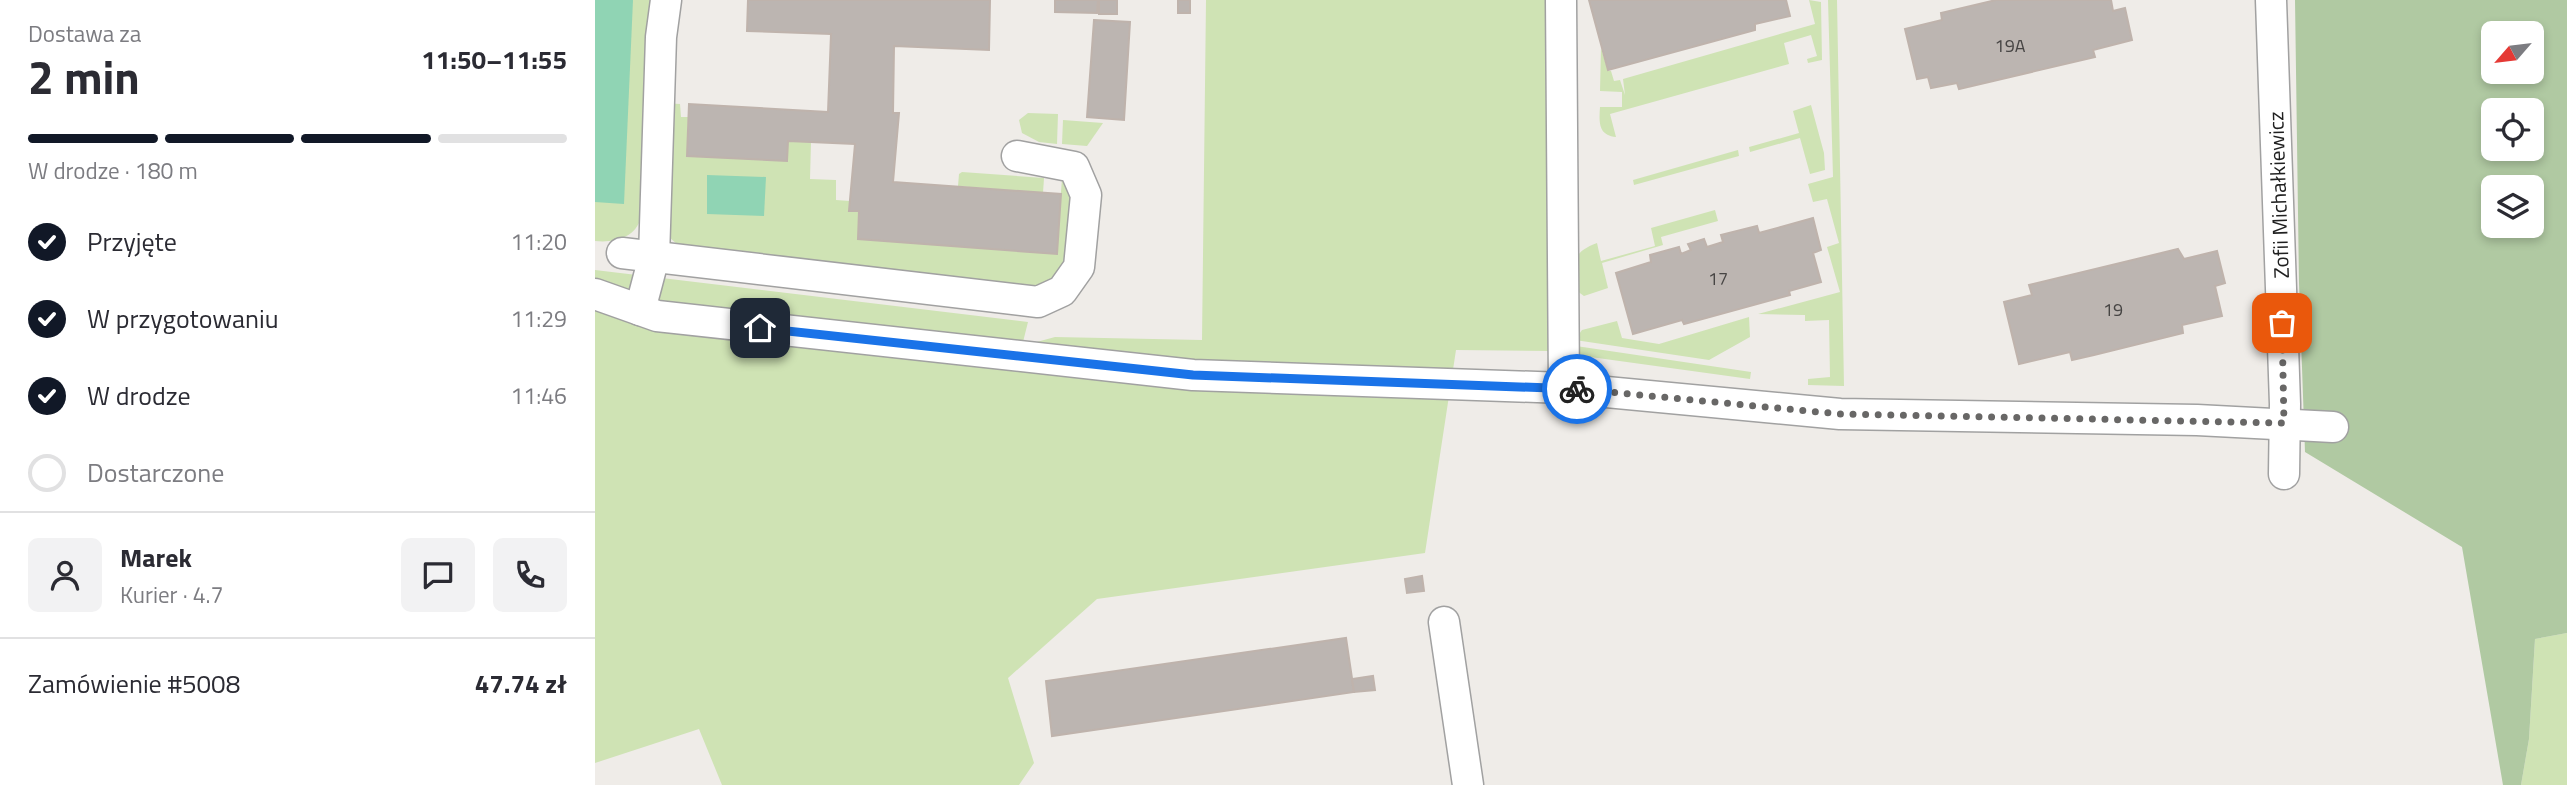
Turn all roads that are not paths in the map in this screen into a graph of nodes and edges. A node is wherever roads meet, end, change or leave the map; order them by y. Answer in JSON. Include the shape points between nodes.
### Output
{"nodes":[{"id":1,"x":666,"y":0,"type":"edge"},
{"id":2,"x":1561,"y":0,"type":"edge"},
{"id":3,"x":2271,"y":0,"type":"edge"},
{"id":4,"x":1017,"y":156,"type":"dead end"},
{"id":5,"x":622,"y":253,"type":"dead end"},
{"id":6,"x":654,"y":257,"type":"junction"},
{"id":7,"x":595,"y":294,"type":"edge"},
{"id":8,"x":639,"y":310,"type":"junction"},
{"id":9,"x":1564,"y":388,"type":"junction"},
{"id":10,"x":2284,"y":423,"type":"junction"},
{"id":11,"x":2333,"y":427,"type":"dead end"},
{"id":12,"x":2284,"y":474,"type":"dead end"},
{"id":13,"x":1444,"y":622,"type":"dead end"},
{"id":14,"x":1468,"y":785,"type":"edge"}],
"edges":[{"from":1,"to":6,"type":"street"},
{"from":2,"to":9,"type":"street"},
{"from":3,"to":10,"type":"street","name":"Zofii Michałkiewicz"},
{"from":4,"to":6,"type":"street","via":[[1074,167],[1086,195],[1079,267],[1062,290],[1038,302]]},
{"from":5,"to":6,"type":"street"},
{"from":6,"to":8,"type":"street"},
{"from":7,"to":8,"type":"street"},
{"from":8,"to":9,"type":"street","via":[[671,318],[1193,375]]},
{"from":9,"to":10,"type":"street","via":[[1840,414]]},
{"from":10,"to":11,"type":"street"},
{"from":10,"to":12,"type":"street","name":"Zofii Michałkiewicz"},
{"from":13,"to":14,"type":"street"}]}
